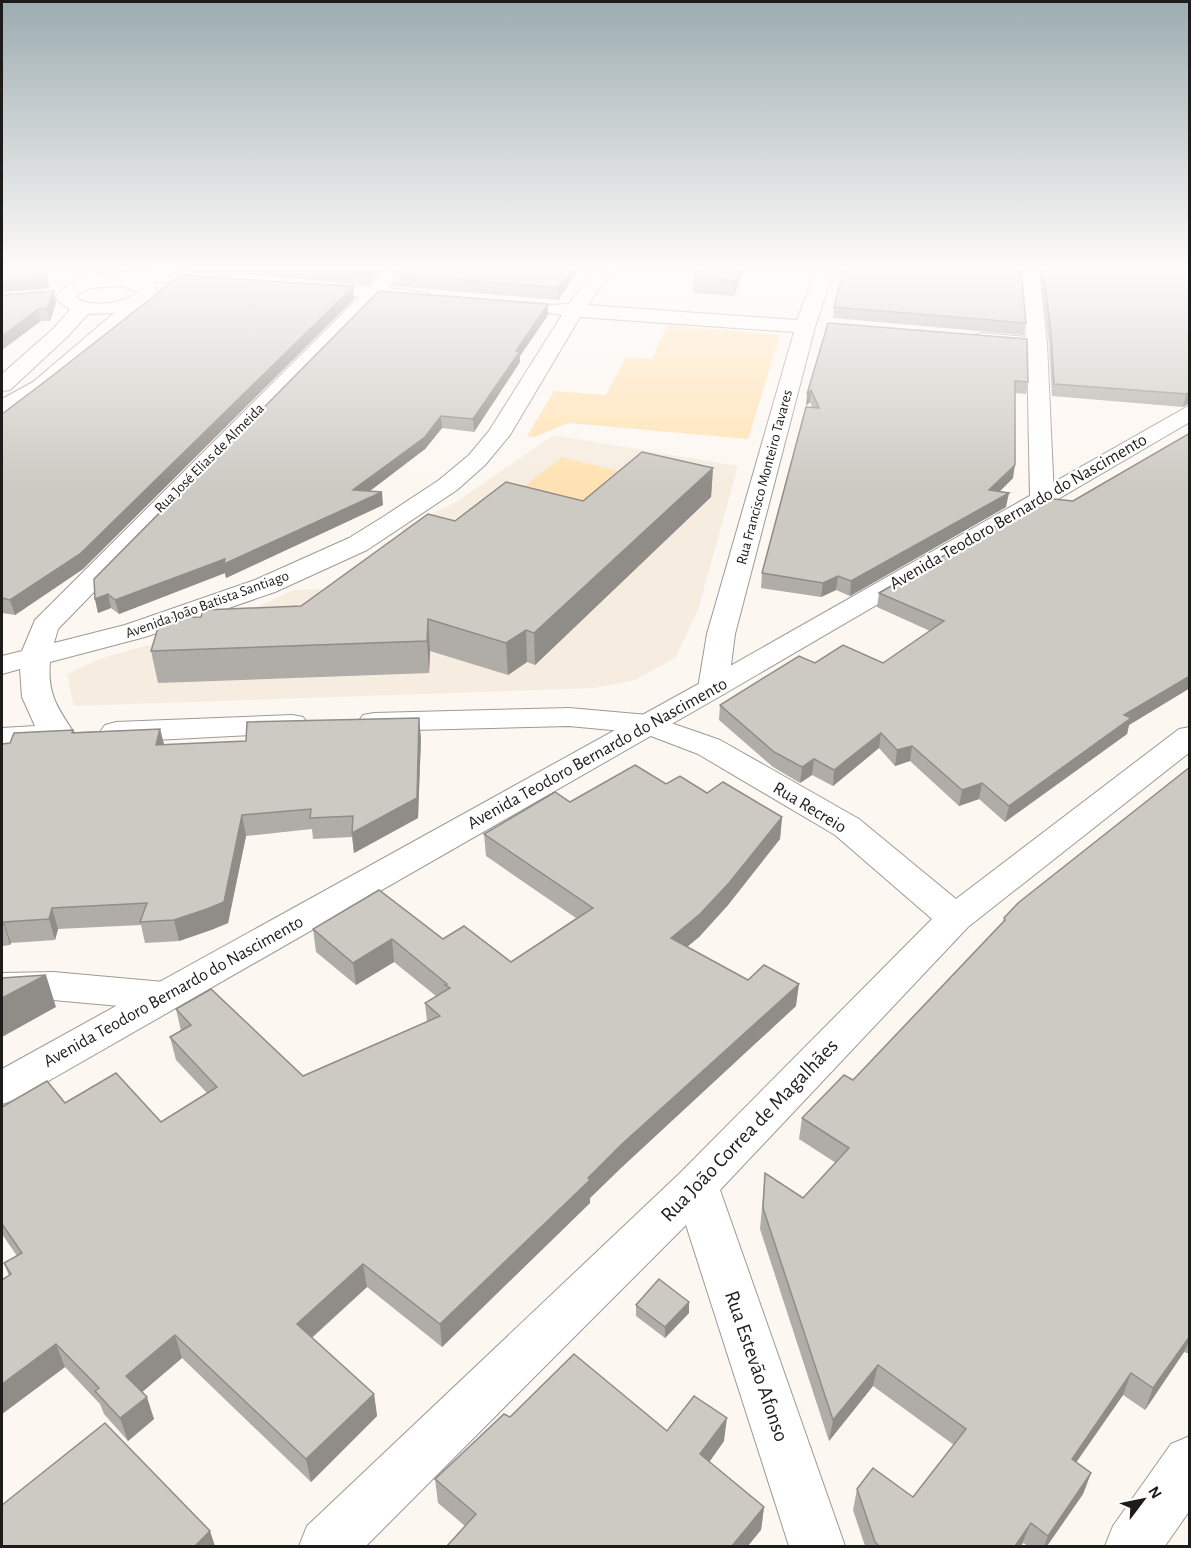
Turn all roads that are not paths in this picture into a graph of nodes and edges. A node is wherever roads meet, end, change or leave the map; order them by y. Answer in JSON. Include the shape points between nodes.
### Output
{"nodes":[{"id":1,"x":52,"y":341,"type":"edge"},
{"id":2,"x":93,"y":341,"type":"edge"},
{"id":3,"x":326,"y":341,"type":"edge"},
{"id":4,"x":555,"y":341,"type":"edge"},
{"id":5,"x":809,"y":341,"type":"edge"},
{"id":6,"x":1005,"y":341,"type":"edge"},
{"id":7,"x":1037,"y":344,"type":"joint"},
{"id":8,"x":2,"y":385,"type":"edge"},
{"id":9,"x":41,"y":387,"type":"junction"},
{"id":10,"x":2,"y":407,"type":"edge"},
{"id":11,"x":1190,"y":412,"type":"edge"},
{"id":12,"x":1042,"y":497,"type":"junction"},
{"id":13,"x":36,"y":656,"type":"junction"},
{"id":14,"x":2,"y":665,"type":"edge"},
{"id":15,"x":713,"y":688,"type":"junction"},
{"id":16,"x":648,"y":724,"type":"junction"},
{"id":17,"x":58,"y":734,"type":"junction"},
{"id":18,"x":1190,"y":736,"type":"edge"},
{"id":19,"x":2,"y":737,"type":"edge"},
{"id":20,"x":954,"y":918,"type":"junction"},
{"id":21,"x":2,"y":987,"type":"edge"},
{"id":22,"x":164,"y":996,"type":"junction"},
{"id":23,"x":2,"y":1088,"type":"edge"},
{"id":24,"x":696,"y":1186,"type":"junction"},
{"id":25,"x":1190,"y":1462,"type":"edge"},
{"id":26,"x":327,"y":1546,"type":"edge"},
{"id":27,"x":817,"y":1546,"type":"edge"},
{"id":28,"x":1133,"y":1546,"type":"edge"}],
"edges":[{"from":1,"to":8,"type":"street"},
{"from":2,"to":9,"type":"street"},
{"from":3,"to":13,"type":"street","name":"Rua José Elias de Almeida","via":[[60,609],[45,626]]},
{"from":4,"to":13,"type":"street","name":"Avenida João Batista Santiago","via":[[498,435],[477,460],[358,544],[265,586],[206,607],[135,631]]},
{"from":5,"to":15,"type":"street","name":"Rua Francisco Monteiro Tavares","via":[[721,634]]},
{"from":6,"to":7,"type":"street"},
{"from":7,"to":12,"type":"street"},
{"from":8,"to":9,"type":"street"},
{"from":9,"to":10,"type":"street"},
{"from":11,"to":12,"type":"street","name":"Avenida Teodoro Bernardo do Nascimento"},
{"from":12,"to":15,"type":"street","name":"Avenida Teodoro Bernardo do Nascimento"},
{"from":13,"to":14,"type":"street","name":"Avenida João Batista Santiago"},
{"from":13,"to":17,"type":"street","via":[[40,711]]},
{"from":15,"to":16,"type":"street","name":"Avenida Teodoro Bernardo do Nascimento"},
{"from":16,"to":17,"type":"street","name":"Rua Recreio","via":[[569,717]]},
{"from":16,"to":20,"type":"street","name":"Rua Recreio","via":[[709,747],[847,827]]},
{"from":16,"to":22,"type":"street","name":"Avenida Teodoro Bernardo do Nascimento"},
{"from":17,"to":19,"type":"street","name":"Rua Recreio"},
{"from":18,"to":20,"type":"street","name":"Rua João Correa de Magalhães"},
{"from":20,"to":24,"type":"street","name":"Rua João Correa de Magalhães"},
{"from":21,"to":22,"type":"street","via":[[53,986]]},
{"from":22,"to":23,"type":"street","name":"Avenida Teodoro Bernardo do Nascimento"},
{"from":24,"to":26,"type":"street","name":"Rua João Correa de Magalhães"},
{"from":24,"to":27,"type":"street","name":"Rua Estevão Afonso"},
{"from":25,"to":28,"type":"street"}]}
